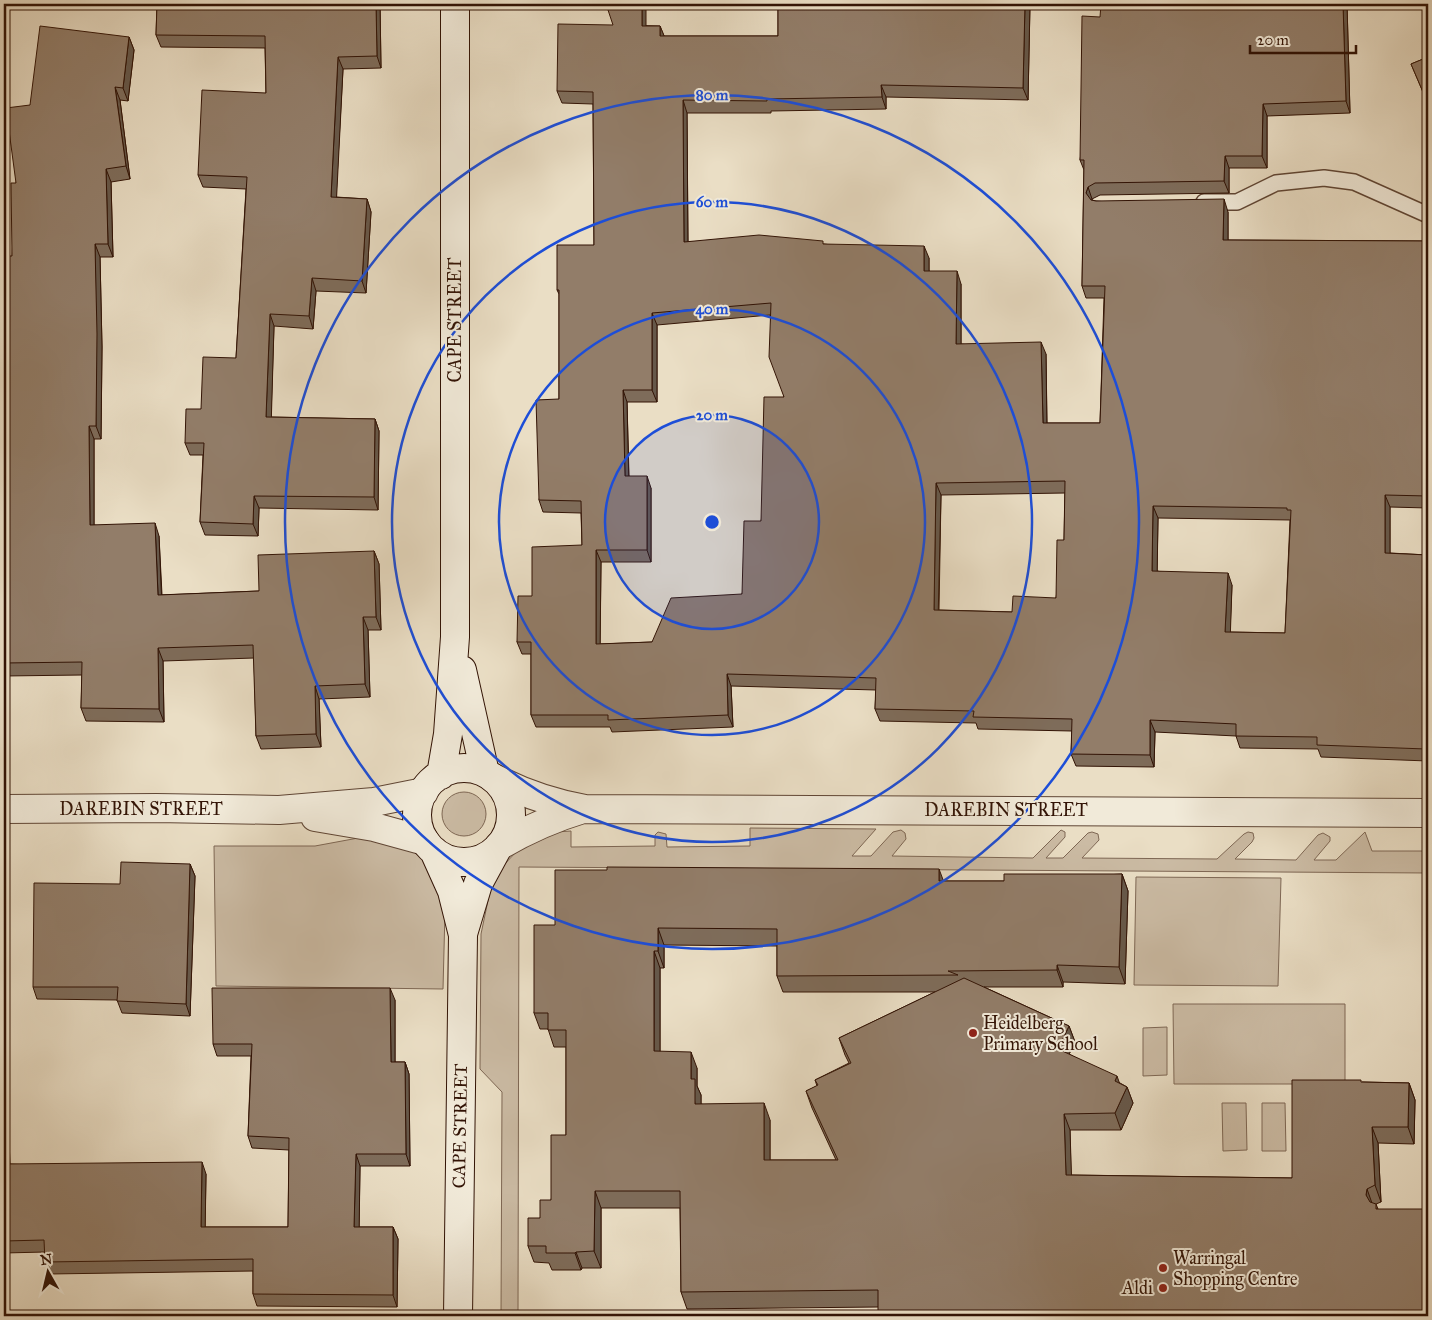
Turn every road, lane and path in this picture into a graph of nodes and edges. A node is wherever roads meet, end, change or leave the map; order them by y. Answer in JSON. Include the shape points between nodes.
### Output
{"nodes":[{"id":1,"x":455,"y":4,"type":"edge"},
{"id":2,"x":1188,"y":203,"type":"edge"},
{"id":3,"x":1428,"y":215,"type":"edge"},
{"id":4,"x":455,"y":637,"type":"junction"},
{"id":5,"x":488,"y":775,"type":"junction"},
{"id":6,"x":432,"y":784,"type":"junction"},
{"id":7,"x":4,"y":809,"type":"edge"},
{"id":8,"x":584,"y":809,"type":"junction"},
{"id":9,"x":279,"y":810,"type":"junction"},
{"id":10,"x":1428,"y":813,"type":"edge"},
{"id":11,"x":429,"y":846,"type":"junction"},
{"id":12,"x":498,"y":848,"type":"junction"},
{"id":13,"x":463,"y":935,"type":"junction"},
{"id":14,"x":458,"y":1316,"type":"edge"}],
"edges":[{"from":1,"to":4,"type":"street","name":"CAPE STREET"},
{"from":2,"to":3,"type":"lane","via":[[1237,202],[1276,183],[1324,178],[1354,182]]},
{"from":4,"to":5,"type":"street","name":"CAPE STREET"},
{"from":4,"to":6,"type":"street","name":"CAPE STREET","via":[[448,734]]},
{"from":5,"to":6,"type":"street","via":[[464,768],[449,770]]},
{"from":5,"to":8,"type":"street","name":"DAREBIN STREET","via":[[536,798]]},
{"from":5,"to":12,"type":"street","via":[[502,787],[509,799],[508,831]]},
{"from":6,"to":9,"type":"street","name":"DAREBIN STREET","via":[[374,802]]},
{"from":6,"to":11,"type":"street","via":[[419,801],[417,815],[419,829]]},
{"from":7,"to":9,"type":"street","name":"DAREBIN STREET"},
{"from":8,"to":10,"type":"street","name":"DAREBIN STREET"},
{"from":8,"to":12,"type":"street","name":"DAREBIN STREET","via":[[535,826]]},
{"from":9,"to":11,"type":"street","name":"DAREBIN STREET","via":[[374,827]]},
{"from":11,"to":12,"type":"street","via":[[446,858],[460,862],[488,856]]},
{"from":11,"to":13,"type":"street","name":"CAPE STREET","via":[[452,891]]},
{"from":12,"to":13,"type":"street","name":"CAPE STREET","via":[[478,884]]},
{"from":13,"to":14,"type":"street","name":"CAPE STREET"}]}
